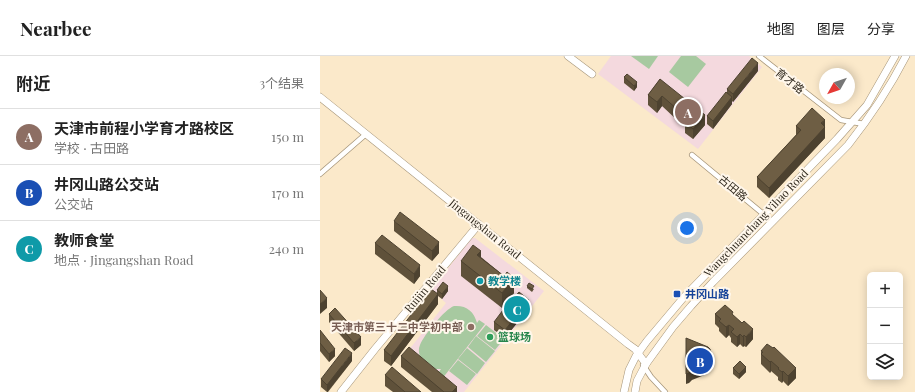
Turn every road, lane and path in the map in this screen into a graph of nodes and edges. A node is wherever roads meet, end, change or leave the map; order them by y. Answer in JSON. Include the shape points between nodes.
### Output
{"nodes":[{"id":1,"x":568,"y":56,"type":"edge"},
{"id":2,"x":759,"y":56,"type":"edge"},
{"id":3,"x":895,"y":56,"type":"edge"},
{"id":4,"x":906,"y":56,"type":"edge"},
{"id":5,"x":592,"y":74,"type":"dead end"},
{"id":6,"x":320,"y":98,"type":"edge"},
{"id":7,"x":320,"y":101,"type":"edge"},
{"id":8,"x":852,"y":122,"type":"junction"},
{"id":9,"x":864,"y":124,"type":"junction"},
{"id":10,"x":365,"y":134,"type":"junction"},
{"id":11,"x":692,"y":155,"type":"dead end"},
{"id":12,"x":320,"y":174,"type":"edge"},
{"id":13,"x":764,"y":215,"type":"junction"},
{"id":14,"x":773,"y":222,"type":"junction"},
{"id":15,"x":478,"y":225,"type":"junction"},
{"id":16,"x":659,"y":347,"type":"dead end"},
{"id":17,"x":637,"y":354,"type":"junction"},
{"id":18,"x":645,"y":365,"type":"junction"},
{"id":19,"x":635,"y":389,"type":"edge"},
{"id":20,"x":341,"y":392,"type":"edge"},
{"id":21,"x":624,"y":392,"type":"edge"},
{"id":22,"x":665,"y":392,"type":"edge"},
{"id":23,"x":668,"y":392,"type":"edge"}],
"edges":[{"from":1,"to":5,"type":"main road"},
{"from":2,"to":8,"type":"street","name":"育才路","via":[[836,117]]},
{"from":3,"to":8,"type":"main road","name":"Wangchuanchang Yihao Road","via":[[867,105]]},
{"from":4,"to":9,"type":"main road","name":"Wangchuanchang Yihao Road","via":[[884,97]]},
{"from":6,"to":10,"type":"main road","name":"Jingangshan Road"},
{"from":7,"to":10,"type":"main road","name":"Jingangshan Road"},
{"from":8,"to":9,"type":"street","name":"育才路"},
{"from":8,"to":13,"type":"main road","name":"Wangchuanchang Yihao Road"},
{"from":9,"to":14,"type":"main road","name":"Wangchuanchang Yihao Road","via":[[848,145]]},
{"from":10,"to":12,"type":"street"},
{"from":10,"to":15,"type":"main road","name":"Jingangshan Road"},
{"from":11,"to":13,"type":"street","name":"古田路"},
{"from":13,"to":14,"type":"street","name":"古田路"},
{"from":13,"to":17,"type":"main road","name":"Wangchuanchang Yihao Road","via":[[684,297]]},
{"from":14,"to":18,"type":"main road","name":"Wangchuanchang Yihao Road","via":[[691,306]]},
{"from":15,"to":17,"type":"main road","name":"Jingangshan Road"},
{"from":15,"to":20,"type":"main road","name":"Ruijin Road"},
{"from":16,"to":18,"type":"main road"},
{"from":17,"to":18,"type":"main road","name":"Jingangshan Road"},
{"from":17,"to":21,"type":"main road","name":"Wangchuanchang Yihao Road","via":[[626,378]]},
{"from":18,"to":19,"type":"main road"},
{"from":18,"to":22,"type":"street","via":[[651,377]]},
{"from":18,"to":23,"type":"street"}]}
